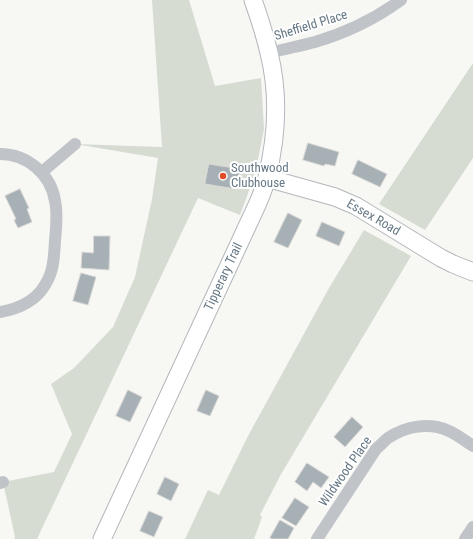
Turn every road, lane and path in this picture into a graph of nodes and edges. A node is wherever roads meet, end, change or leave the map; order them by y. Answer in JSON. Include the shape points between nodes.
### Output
{"nodes":[{"id":1,"x":253,"y":0,"type":"edge"},
{"id":2,"x":400,"y":0,"type":"edge"},
{"id":3,"x":269,"y":53,"type":"junction"},
{"id":4,"x":75,"y":144,"type":"dead end"},
{"id":5,"x":0,"y":154,"type":"edge"},
{"id":6,"x":42,"y":172,"type":"junction"},
{"id":7,"x":267,"y":178,"type":"junction"},
{"id":8,"x":473,"y":272,"type":"edge"},
{"id":9,"x":0,"y":312,"type":"edge"},
{"id":10,"x":473,"y":446,"type":"edge"},
{"id":11,"x":102,"y":539,"type":"edge"},
{"id":12,"x":317,"y":539,"type":"edge"}],
"edges":[{"from":1,"to":3,"type":"street","name":"Tipperary Trail"},
{"from":2,"to":3,"type":"street","name":"Sheffield Place","via":[[364,23],[341,33]]},
{"from":3,"to":7,"type":"street","name":"Tipperary Trail","via":[[276,121]]},
{"from":4,"to":6,"type":"street"},
{"from":5,"to":6,"type":"street","via":[[19,157]]},
{"from":6,"to":9,"type":"street","via":[[49,182],[56,202],[53,266],[45,286],[30,301]]},
{"from":7,"to":8,"type":"street","name":"Essex Road","via":[[335,197],[356,206],[440,258]]},
{"from":7,"to":11,"type":"street","name":"Tipperary Trail","via":[[257,206]]},
{"from":10,"to":12,"type":"street","name":"Wildwood Place","via":[[449,431],[434,427],[413,427],[393,435],[376,449]]}]}
